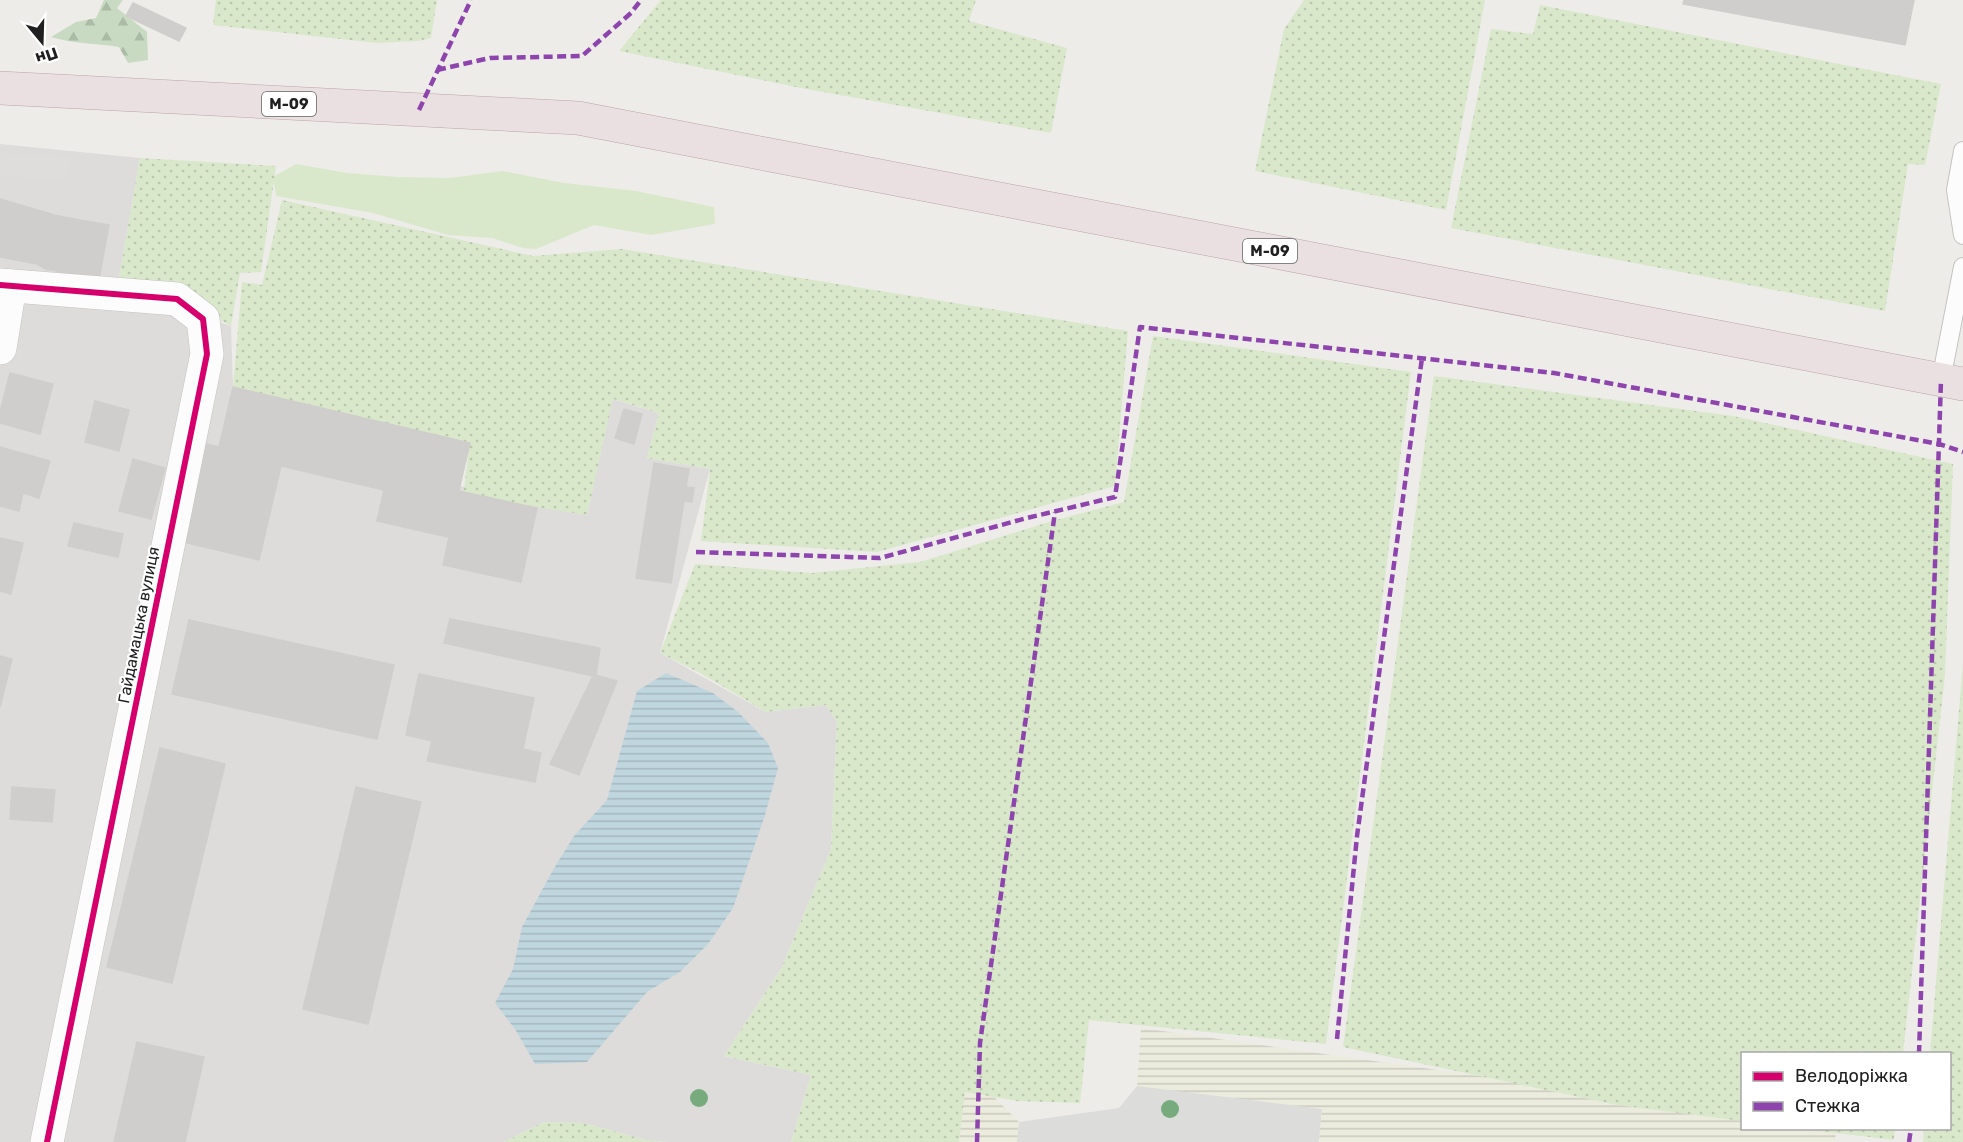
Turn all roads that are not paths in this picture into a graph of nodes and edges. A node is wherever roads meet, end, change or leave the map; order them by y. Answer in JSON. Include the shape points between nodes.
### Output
{"nodes":[{"id":1,"x":0,"y":88,"type":"edge"},
{"id":2,"x":1963,"y":152,"type":"edge"},
{"id":3,"x":1963,"y":235,"type":"edge"},
{"id":4,"x":1963,"y":267,"type":"edge"},
{"id":5,"x":5,"y":286,"type":"edge"},
{"id":6,"x":0,"y":348,"type":"edge"},
{"id":7,"x":1952,"y":382,"type":"edge"},
{"id":8,"x":47,"y":1142,"type":"edge"}],
"edges":[{"from":1,"to":7,"type":"highway","number":"М-09","via":[[578,118]]},
{"from":2,"to":3,"type":"lane","via":[[1956,190]]},
{"from":4,"to":7,"type":"lane"},
{"from":5,"to":6,"type":"street"},
{"from":5,"to":8,"type":"street","name":"Гайдамацька вулиця","via":[[177,299],[203,319],[207,354]]}]}
